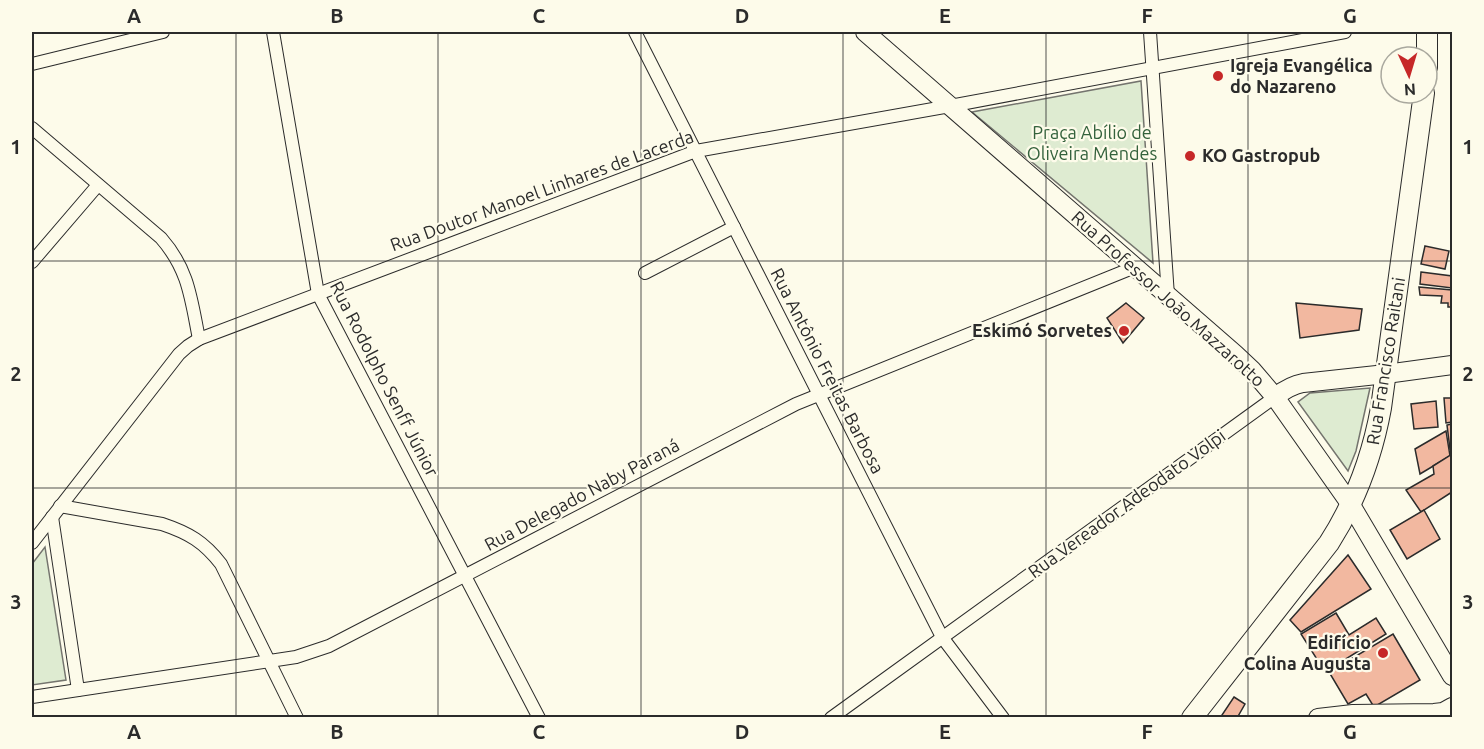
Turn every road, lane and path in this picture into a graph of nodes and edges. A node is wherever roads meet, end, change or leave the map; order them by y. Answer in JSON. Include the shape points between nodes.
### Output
{"nodes":[{"id":1,"x":163,"y":32,"type":"edge"},
{"id":2,"x":273,"y":32,"type":"edge"},
{"id":3,"x":635,"y":32,"type":"edge"},
{"id":4,"x":865,"y":32,"type":"edge"},
{"id":5,"x":1150,"y":32,"type":"edge"},
{"id":6,"x":1345,"y":32,"type":"edge"},
{"id":7,"x":32,"y":64,"type":"edge"},
{"id":8,"x":1152,"y":67,"type":"junction"},
{"id":9,"x":1422,"y":105,"type":"edge"},
{"id":10,"x":950,"y":106,"type":"junction"},
{"id":11,"x":32,"y":128,"type":"edge"},
{"id":12,"x":696,"y":151,"type":"junction"},
{"id":13,"x":98,"y":185,"type":"junction"},
{"id":14,"x":734,"y":227,"type":"junction"},
{"id":15,"x":32,"y":262,"type":"edge"},
{"id":16,"x":1135,"y":267,"type":"junction"},
{"id":17,"x":645,"y":273,"type":"dead end"},
{"id":18,"x":318,"y":294,"type":"junction"},
{"id":19,"x":1168,"y":296,"type":"junction"},
{"id":20,"x":199,"y":339,"type":"junction"},
{"id":21,"x":1452,"y":365,"type":"edge"},
{"id":22,"x":1386,"y":374,"type":"junction"},
{"id":23,"x":819,"y":394,"type":"junction"},
{"id":24,"x":1275,"y":397,"type":"junction"},
{"id":25,"x":1351,"y":505,"type":"junction"},
{"id":26,"x":60,"y":506,"type":"junction"},
{"id":27,"x":52,"y":517,"type":"junction"},
{"id":28,"x":32,"y":543,"type":"edge"},
{"id":29,"x":465,"y":576,"type":"junction"},
{"id":30,"x":942,"y":637,"type":"junction"},
{"id":31,"x":270,"y":661,"type":"junction"},
{"id":32,"x":1452,"y":676,"type":"edge"},
{"id":33,"x":78,"y":690,"type":"junction"},
{"id":34,"x":32,"y":697,"type":"edge"},
{"id":35,"x":1452,"y":707,"type":"edge"},
{"id":36,"x":1437,"y":715,"type":"edge"},
{"id":37,"x":297,"y":717,"type":"edge"},
{"id":38,"x":539,"y":717,"type":"edge"},
{"id":39,"x":831,"y":717,"type":"edge"},
{"id":40,"x":1003,"y":717,"type":"edge"},
{"id":41,"x":1192,"y":717,"type":"edge"},
{"id":42,"x":1318,"y":717,"type":"edge"}],
"edges":[{"from":1,"to":7,"type":"street"},
{"from":2,"to":18,"type":"street","name":"Rua Rodolpho Senff Júnior"},
{"from":3,"to":12,"type":"street","name":"Rua Antônio Freitas Barbosa"},
{"from":4,"to":10,"type":"street","name":"Rua Professor João Mazzarotto"},
{"from":5,"to":8,"type":"street"},
{"from":6,"to":8,"type":"street","name":"Rua Doutor Manoel Linhares de Lacerda"},
{"from":8,"to":10,"type":"street","name":"Rua Doutor Manoel Linhares de Lacerda"},
{"from":8,"to":19,"type":"street"},
{"from":9,"to":22,"type":"main road","name":"Rua Francisco Raitani"},
{"from":10,"to":12,"type":"street","name":"Rua Doutor Manoel Linhares de Lacerda"},
{"from":10,"to":16,"type":"street","name":"Rua Professor João Mazzarotto"},
{"from":11,"to":13,"type":"street"},
{"from":12,"to":14,"type":"street","name":"Rua Antônio Freitas Barbosa"},
{"from":12,"to":18,"type":"street","name":"Rua Doutor Manoel Linhares de Lacerda"},
{"from":13,"to":15,"type":"street"},
{"from":13,"to":20,"type":"street","via":[[160,238],[178,261],[189,290]]},
{"from":14,"to":17,"type":"street"},
{"from":14,"to":23,"type":"street","name":"Rua Antônio Freitas Barbosa"},
{"from":16,"to":19,"type":"street","name":"Rua Professor João Mazzarotto"},
{"from":16,"to":23,"type":"street","name":"Rua Delegado Naby Paraná"},
{"from":18,"to":20,"type":"street","name":"Rua Doutor Manoel Linhares de Lacerda"},
{"from":18,"to":29,"type":"street","name":"Rua Rodolpho Senff Júnior"},
{"from":19,"to":24,"type":"street","name":"Rua Professor João Mazzarotto","via":[[1252,370]]},
{"from":20,"to":26,"type":"street","name":"Rua Doutor Manoel Linhares de Lacerda","via":[[179,354]]},
{"from":21,"to":22,"type":"street","name":"Rua Vereador Adeodato Volpi"},
{"from":22,"to":24,"type":"street","name":"Rua Vereador Adeodato Volpi","via":[[1294,385]]},
{"from":22,"to":25,"type":"main road","name":"Rua Francisco Raitani","via":[[1376,435]]},
{"from":23,"to":29,"type":"street","name":"Rua Delegado Naby Paraná"},
{"from":23,"to":30,"type":"street","name":"Rua Antônio Freitas Barbosa"},
{"from":24,"to":25,"type":"street","name":"Rua Professor João Mazzarotto"},
{"from":24,"to":30,"type":"street","name":"Rua Vereador Adeodato Volpi"},
{"from":25,"to":32,"type":"street","name":"Rua Professor João Mazzarotto"},
{"from":25,"to":41,"type":"main road","name":"Rua Francisco Raitani","via":[[1318,558]]},
{"from":26,"to":27,"type":"street","name":"Rua Doutor Manoel Linhares de Lacerda"},
{"from":26,"to":31,"type":"street","via":[[162,524],[197,539],[221,564]]},
{"from":27,"to":28,"type":"street","name":"Rua Doutor Manoel Linhares de Lacerda"},
{"from":27,"to":33,"type":"street"},
{"from":29,"to":31,"type":"street","name":"Rua Delegado Naby Paraná","via":[[329,646]]},
{"from":29,"to":38,"type":"street","name":"Rua Rodolpho Senff Júnior"},
{"from":30,"to":39,"type":"street","name":"Rua Vereador Adeodato Volpi"},
{"from":30,"to":40,"type":"street","name":"Rua Antônio Freitas Barbosa"},
{"from":31,"to":33,"type":"street","name":"Rua Delegado Naby Paraná"},
{"from":31,"to":37,"type":"street"},
{"from":33,"to":34,"type":"street","name":"Rua Delegado Naby Paraná"},
{"from":35,"to":36,"type":"street"},
{"from":36,"to":42,"type":"street"}]}
